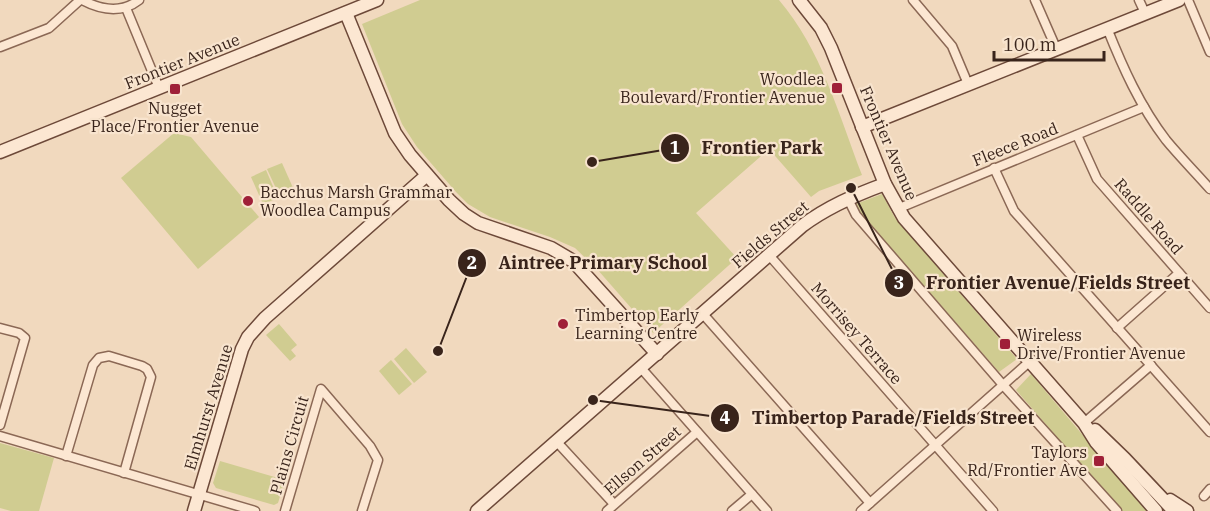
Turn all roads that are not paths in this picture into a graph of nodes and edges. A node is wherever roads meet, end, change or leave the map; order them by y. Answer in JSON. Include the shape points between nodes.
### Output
{"nodes":[{"id":1,"x":81,"y":0,"type":"edge"},
{"id":2,"x":139,"y":0,"type":"edge"},
{"id":3,"x":377,"y":0,"type":"edge"},
{"id":4,"x":800,"y":0,"type":"edge"},
{"id":5,"x":913,"y":0,"type":"edge"},
{"id":6,"x":1035,"y":0,"type":"edge"},
{"id":7,"x":1139,"y":0,"type":"edge"},
{"id":8,"x":1179,"y":0,"type":"edge"},
{"id":9,"x":1188,"y":0,"type":"edge"},
{"id":10,"x":126,"y":8,"type":"junction"},
{"id":11,"x":346,"y":13,"type":"junction"},
{"id":12,"x":1145,"y":13,"type":"junction"},
{"id":13,"x":1107,"y":28,"type":"junction"},
{"id":14,"x":0,"y":47,"type":"edge"},
{"id":15,"x":1056,"y":48,"type":"junction"},
{"id":16,"x":1210,"y":52,"type":"edge"},
{"id":17,"x":968,"y":84,"type":"junction"},
{"id":18,"x":159,"y":88,"type":"junction"},
{"id":19,"x":1144,"y":107,"type":"junction"},
{"id":20,"x":862,"y":127,"type":"junction"},
{"id":21,"x":1077,"y":135,"type":"junction"},
{"id":22,"x":0,"y":152,"type":"edge"},
{"id":23,"x":994,"y":168,"type":"junction"},
{"id":24,"x":427,"y":175,"type":"junction"},
{"id":25,"x":885,"y":184,"type":"junction"},
{"id":26,"x":1210,"y":189,"type":"edge"},
{"id":27,"x":848,"y":199,"type":"junction"},
{"id":28,"x":897,"y":208,"type":"junction"},
{"id":29,"x":769,"y":255,"type":"junction"},
{"id":30,"x":1179,"y":273,"type":"junction"},
{"id":31,"x":1210,"y":308,"type":"edge"},
{"id":32,"x":703,"y":314,"type":"junction"},
{"id":33,"x":0,"y":328,"type":"edge"},
{"id":34,"x":1117,"y":328,"type":"junction"},
{"id":35,"x":657,"y":354,"type":"junction"},
{"id":36,"x":1029,"y":362,"type":"junction"},
{"id":37,"x":1151,"y":366,"type":"junction"},
{"id":38,"x":641,"y":368,"type":"junction"},
{"id":39,"x":1003,"y":385,"type":"junction"},
{"id":40,"x":1084,"y":423,"type":"junction"},
{"id":41,"x":0,"y":425,"type":"edge"},
{"id":42,"x":697,"y":432,"type":"junction"},
{"id":43,"x":1210,"y":432,"type":"edge"},
{"id":44,"x":0,"y":436,"type":"edge"},
{"id":45,"x":557,"y":442,"type":"junction"},
{"id":46,"x":935,"y":446,"type":"junction"},
{"id":47,"x":66,"y":456,"type":"junction"},
{"id":48,"x":124,"y":473,"type":"junction"},
{"id":49,"x":1148,"y":483,"type":"junction"},
{"id":50,"x":498,"y":494,"type":"junction"},
{"id":51,"x":752,"y":494,"type":"junction"},
{"id":52,"x":199,"y":495,"type":"junction"},
{"id":53,"x":870,"y":503,"type":"junction"},
{"id":54,"x":614,"y":504,"type":"junction"},
{"id":55,"x":194,"y":511,"type":"edge"},
{"id":56,"x":255,"y":511,"type":"edge"},
{"id":57,"x":285,"y":511,"type":"edge"},
{"id":58,"x":362,"y":511,"type":"edge"},
{"id":59,"x":477,"y":511,"type":"edge"},
{"id":60,"x":483,"y":511,"type":"edge"},
{"id":61,"x":607,"y":511,"type":"edge"},
{"id":62,"x":732,"y":511,"type":"edge"},
{"id":63,"x":767,"y":511,"type":"edge"},
{"id":64,"x":861,"y":511,"type":"edge"},
{"id":65,"x":993,"y":511,"type":"edge"},
{"id":66,"x":1117,"y":511,"type":"edge"},
{"id":67,"x":1156,"y":511,"type":"edge"},
{"id":68,"x":1174,"y":511,"type":"edge"},
{"id":69,"x":1187,"y":511,"type":"edge"}],
"edges":[{"from":1,"to":10,"type":"street","via":[[97,8]]},
{"from":1,"to":14,"type":"street","via":[[49,28]]},
{"from":2,"to":10,"type":"street"},
{"from":3,"to":11,"type":"street","name":"Frontier Avenue"},
{"from":4,"to":20,"type":"street","name":"Frontier Avenue","via":[[831,48]]},
{"from":5,"to":17,"type":"street","via":[[952,46]]},
{"from":6,"to":15,"type":"street"},
{"from":7,"to":12,"type":"street"},
{"from":8,"to":12,"type":"street"},
{"from":9,"to":16,"type":"street"},
{"from":10,"to":18,"type":"street"},
{"from":11,"to":18,"type":"street","name":"Frontier Avenue"},
{"from":11,"to":24,"type":"street","via":[[395,133]]},
{"from":12,"to":13,"type":"street"},
{"from":13,"to":15,"type":"street"},
{"from":13,"to":19,"type":"street"},
{"from":15,"to":17,"type":"street"},
{"from":17,"to":20,"type":"street"},
{"from":18,"to":22,"type":"street","name":"Frontier Avenue"},
{"from":19,"to":21,"type":"street","name":"Fleece Road"},
{"from":19,"to":26,"type":"street","via":[[1168,142]]},
{"from":20,"to":25,"type":"street","name":"Frontier Avenue"},
{"from":21,"to":23,"type":"street","name":"Fleece Road"},
{"from":21,"to":30,"type":"street","name":"Raddle Road","via":[[1097,179]]},
{"from":23,"to":28,"type":"street","name":"Fleece Road"},
{"from":23,"to":34,"type":"street","via":[[1014,211]]},
{"from":24,"to":35,"type":"street","via":[[471,218],[551,248],[573,261]]},
{"from":24,"to":52,"type":"street","name":"Elmhurst Avenue","via":[[265,318],[248,338]]},
{"from":25,"to":27,"type":"street","name":"Fields Street"},
{"from":25,"to":28,"type":"street","name":"Frontier Avenue"},
{"from":27,"to":29,"type":"street","name":"Fields Street","via":[[823,210]]},
{"from":27,"to":39,"type":"street","via":[[855,215]]},
{"from":28,"to":36,"type":"street","name":"Frontier Avenue"},
{"from":29,"to":32,"type":"street","name":"Fields Street"},
{"from":29,"to":46,"type":"street","name":"Morrisey Terrace"},
{"from":30,"to":31,"type":"street","name":"Raddle Road"},
{"from":30,"to":34,"type":"street"},
{"from":32,"to":35,"type":"street","name":"Fields Street"},
{"from":32,"to":53,"type":"street"},
{"from":33,"to":41,"type":"street","via":[[26,338]]},
{"from":34,"to":37,"type":"street"},
{"from":35,"to":38,"type":"street","name":"Fields Street"},
{"from":36,"to":39,"type":"street"},
{"from":36,"to":40,"type":"street","name":"Frontier Avenue"},
{"from":37,"to":40,"type":"street"},
{"from":37,"to":43,"type":"street"},
{"from":38,"to":42,"type":"street"},
{"from":38,"to":45,"type":"street","name":"Fields Street"},
{"from":39,"to":46,"type":"street"},
{"from":39,"to":66,"type":"street"},
{"from":40,"to":49,"type":"street","name":"Frontier Avenue"},
{"from":40,"to":67,"type":"street","name":"Frontier Avenue"},
{"from":42,"to":51,"type":"street"},
{"from":42,"to":54,"type":"street","name":"Ellson Street"},
{"from":44,"to":47,"type":"street"},
{"from":45,"to":50,"type":"street","name":"Fields Street"},
{"from":45,"to":54,"type":"street"},
{"from":46,"to":53,"type":"street"},
{"from":46,"to":65,"type":"street","name":"Morrisey Terrace"},
{"from":47,"to":48,"type":"street"},
{"from":47,"to":48,"type":"street","via":[[95,362],[106,356],[131,363],[147,369],[151,380]]},
{"from":48,"to":52,"type":"street"},
{"from":49,"to":68,"type":"street","name":"Frontier Avenue"},
{"from":49,"to":69,"type":"street"},
{"from":50,"to":59,"type":"street","name":"Fields Street"},
{"from":50,"to":60,"type":"street","name":"Fields Street"},
{"from":51,"to":62,"type":"street"},
{"from":51,"to":63,"type":"street"},
{"from":52,"to":55,"type":"street","name":"Elmhurst Avenue"},
{"from":52,"to":56,"type":"street"},
{"from":53,"to":64,"type":"street"},
{"from":54,"to":61,"type":"street","name":"Ellson Street"},
{"from":57,"to":58,"type":"street","name":"Plains Circuit","via":[[321,389],[378,460]]}]}
